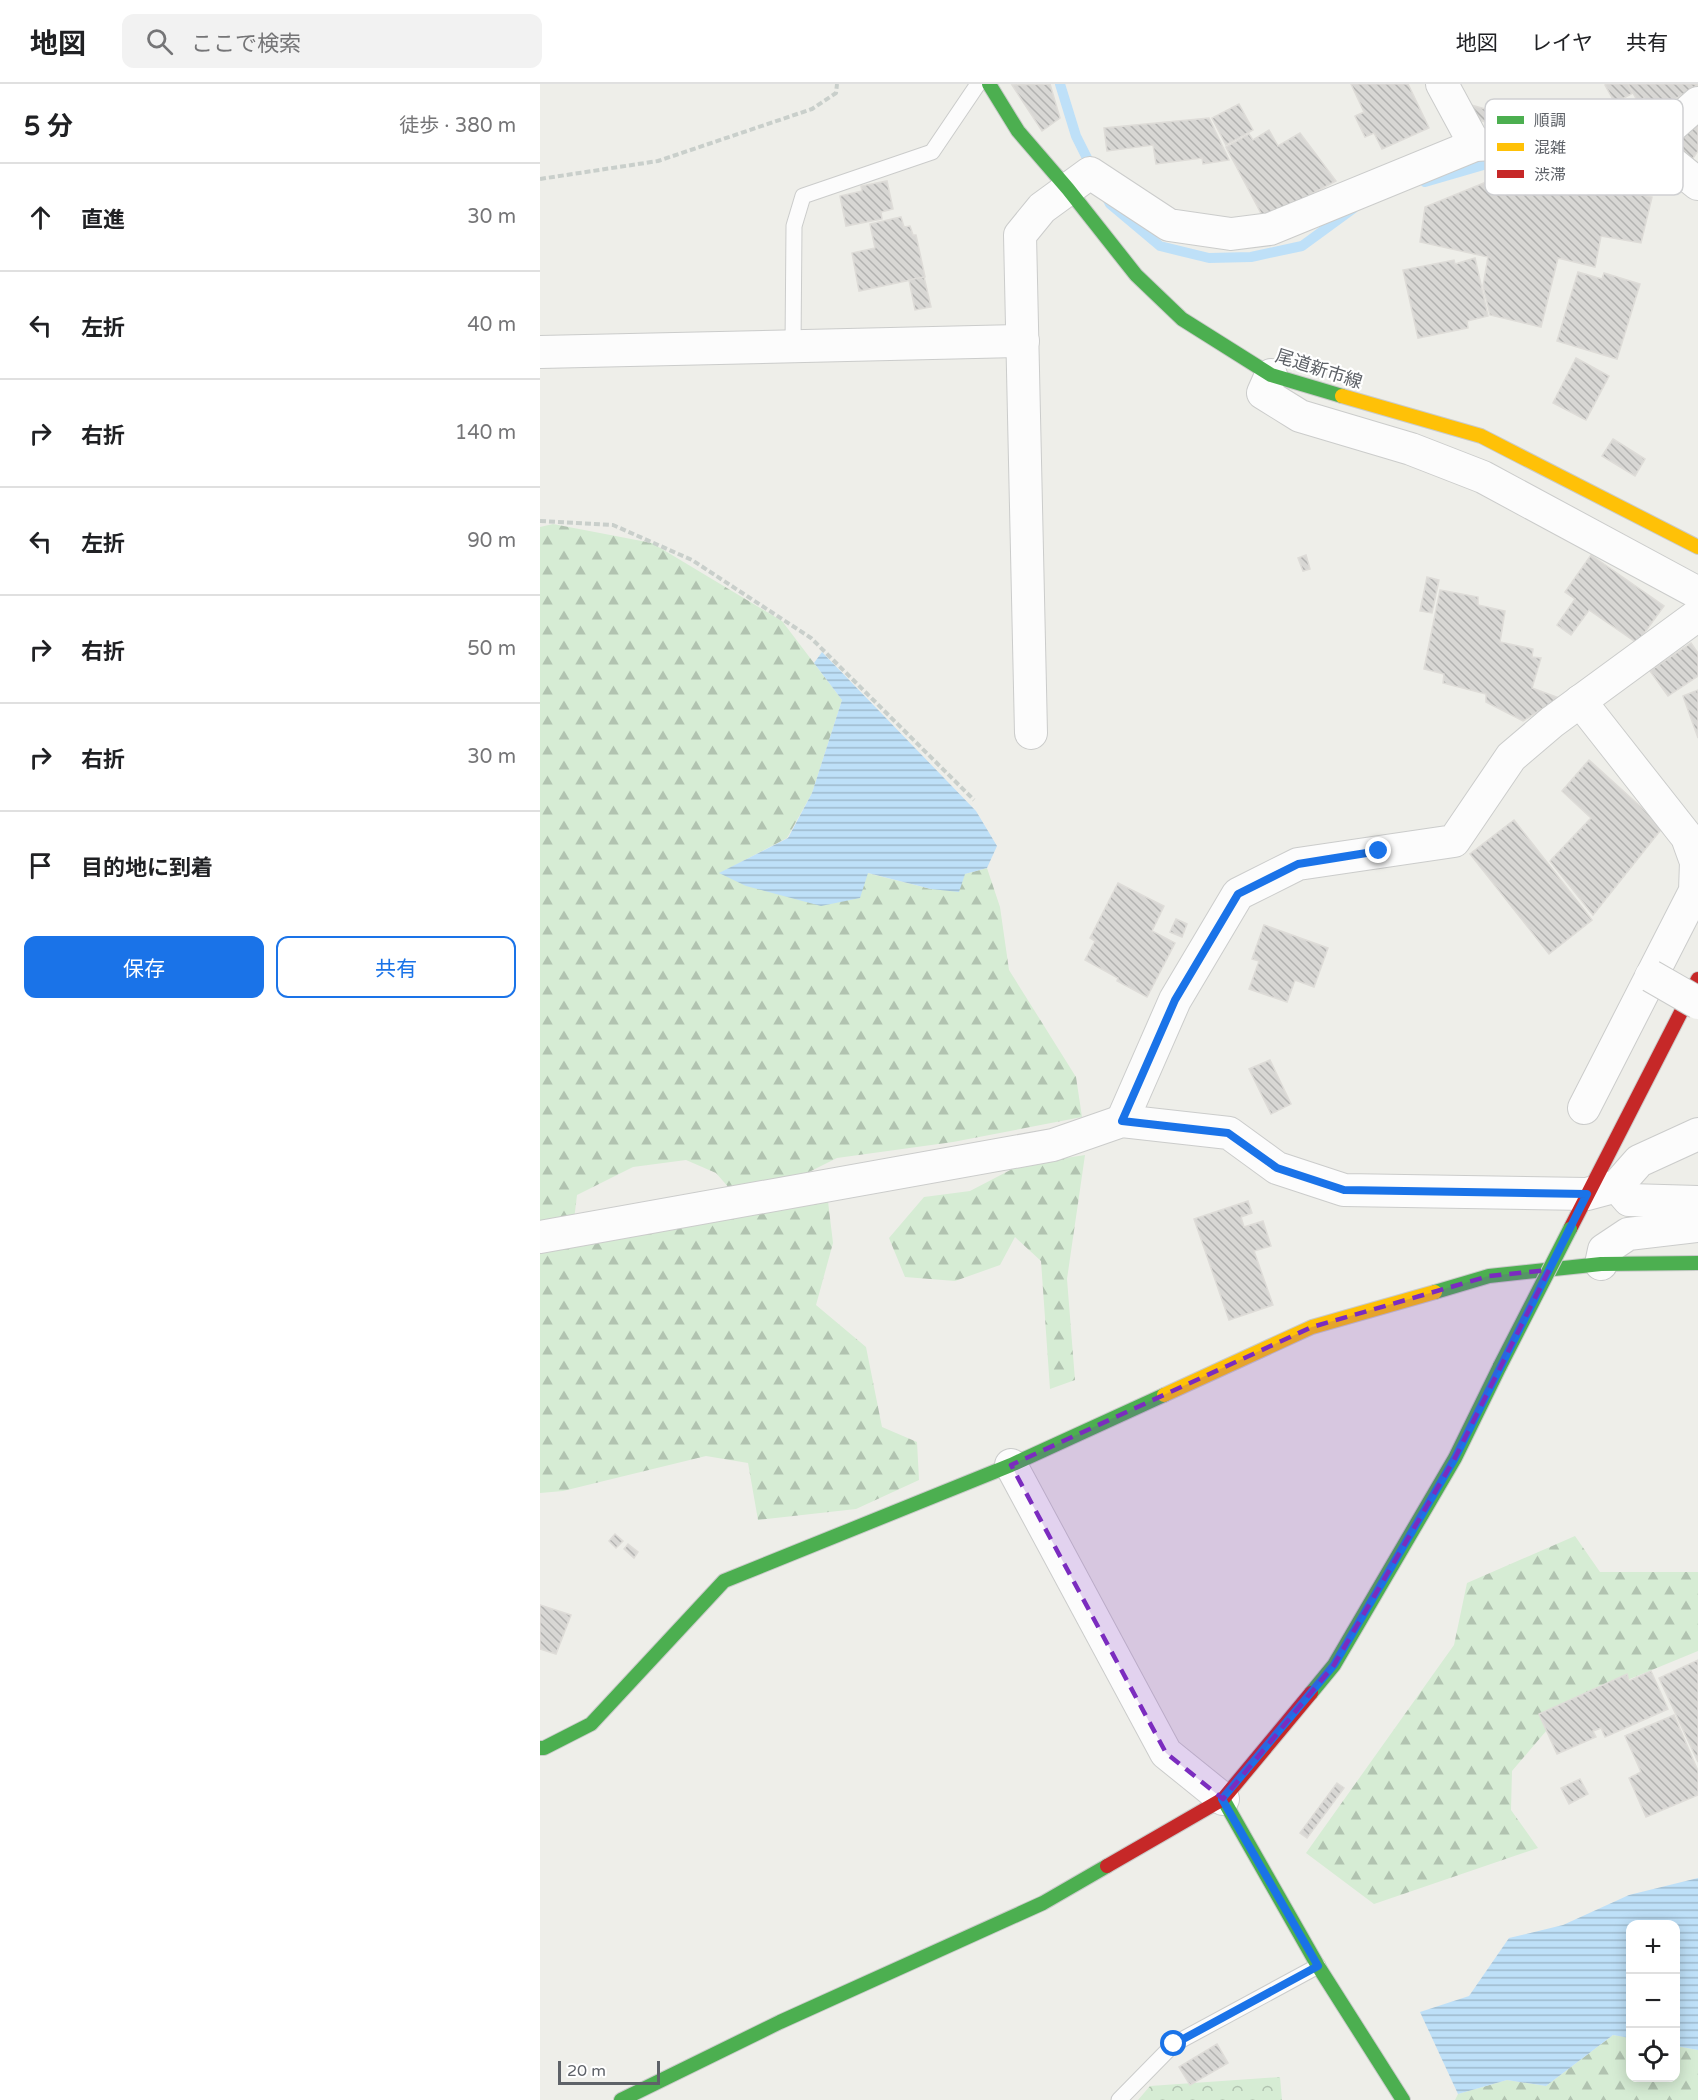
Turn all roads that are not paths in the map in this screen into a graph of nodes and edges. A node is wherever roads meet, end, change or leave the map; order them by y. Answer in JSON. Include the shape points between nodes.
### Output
{"nodes":[{"id":1,"x":978,"y":84,"type":"edge"},
{"id":2,"x":990,"y":84,"type":"edge"},
{"id":3,"x":1442,"y":84,"type":"edge"},
{"id":4,"x":1698,"y":103,"type":"edge"},
{"id":5,"x":1683,"y":116,"type":"edge"},
{"id":6,"x":1485,"y":144,"type":"edge"},
{"id":7,"x":1475,"y":145,"type":"junction"},
{"id":8,"x":1683,"y":172,"type":"edge"},
{"id":9,"x":1698,"y":184,"type":"edge"},
{"id":10,"x":1068,"y":189,"type":"junction"},
{"id":11,"x":1023,"y":341,"type":"junction"},
{"id":12,"x":793,"y":346,"type":"junction"},
{"id":13,"x":540,"y":352,"type":"edge"},
{"id":14,"x":1271,"y":375,"type":"junction"},
{"id":15,"x":1698,"y":546,"type":"edge"},
{"id":16,"x":1698,"y":593,"type":"edge"},
{"id":17,"x":1698,"y":615,"type":"edge"},
{"id":18,"x":1580,"y":701,"type":"junction"},
{"id":19,"x":1031,"y":733,"type":"dead end"},
{"id":20,"x":1651,"y":976,"type":"junction"},
{"id":21,"x":1698,"y":979,"type":"edge"},
{"id":22,"x":1698,"y":1003,"type":"edge"},
{"id":23,"x":1584,"y":1108,"type":"dead end"},
{"id":24,"x":1122,"y":1121,"type":"junction"},
{"id":25,"x":1698,"y":1134,"type":"edge"},
{"id":26,"x":1602,"y":1190,"type":"junction"},
{"id":27,"x":1698,"y":1202,"type":"edge"},
{"id":28,"x":1698,"y":1226,"type":"edge"},
{"id":29,"x":540,"y":1237,"type":"edge"},
{"id":30,"x":1698,"y":1263,"type":"edge"},
{"id":31,"x":1601,"y":1264,"type":"junction"},
{"id":32,"x":1011,"y":1465,"type":"junction"},
{"id":33,"x":540,"y":1748,"type":"edge"},
{"id":34,"x":1222,"y":1799,"type":"junction"},
{"id":35,"x":1318,"y":1966,"type":"junction"},
{"id":36,"x":621,"y":2100,"type":"edge"},
{"id":37,"x":1119,"y":2100,"type":"edge"},
{"id":38,"x":1403,"y":2100,"type":"edge"}],
"edges":[{"from":1,"to":12,"type":"lane","via":[[932,152],[803,196],[794,226]]},
{"from":2,"to":10,"type":"street","name":"尾道新市線","via":[[1018,131]]},
{"from":3,"to":7,"type":"street"},
{"from":4,"to":5,"type":"street"},
{"from":6,"to":7,"type":"street"},
{"from":7,"to":10,"type":"street","via":[[1270,229],[1231,234],[1169,225],[1090,173]]},
{"from":8,"to":9,"type":"street"},
{"from":10,"to":11,"type":"street","via":[[1042,208],[1020,235]]},
{"from":10,"to":14,"type":"street","name":"尾道新市線","via":[[1136,275],[1182,319]]},
{"from":11,"to":12,"type":"street"},
{"from":11,"to":19,"type":"street"},
{"from":12,"to":13,"type":"street"},
{"from":14,"to":15,"type":"street","name":"尾道新市線","via":[[1481,436]]},
{"from":14,"to":16,"type":"street","via":[[1263,393],[1300,416],[1411,449],[1483,477]]},
{"from":17,"to":18,"type":"street"},
{"from":18,"to":20,"type":"street","via":[[1687,837],[1696,862],[1695,891]]},
{"from":18,"to":24,"type":"street","via":[[1511,756],[1454,841],[1298,864],[1238,894],[1175,1000]]},
{"from":20,"to":22,"type":"street","bridge":true},
{"from":20,"to":23,"type":"street"},
{"from":21,"to":26,"type":"street"},
{"from":24,"to":26,"type":"street","via":[[1228,1133],[1277,1168],[1344,1190]]},
{"from":24,"to":29,"type":"street","via":[[1053,1144]]},
{"from":25,"to":26,"type":"street","via":[[1639,1161]]},
{"from":26,"to":27,"type":"street","via":[[1629,1200]]},
{"from":26,"to":34,"type":"street","bridge":true,"via":[[1570,1229],[1455,1458],[1334,1665]]},
{"from":28,"to":31,"type":"street","via":[[1628,1234],[1604,1250]]},
{"from":30,"to":31,"type":"street"},
{"from":31,"to":32,"type":"street","via":[[1489,1276],[1312,1327]]},
{"from":32,"to":33,"type":"street","via":[[724,1581],[591,1725]]},
{"from":32,"to":34,"type":"street","via":[[1166,1753]]},
{"from":34,"to":35,"type":"street"},
{"from":34,"to":36,"type":"street","via":[[1043,1903],[780,2022]]},
{"from":35,"to":37,"type":"lane","via":[[1174,2044]]},
{"from":35,"to":38,"type":"street"}]}
